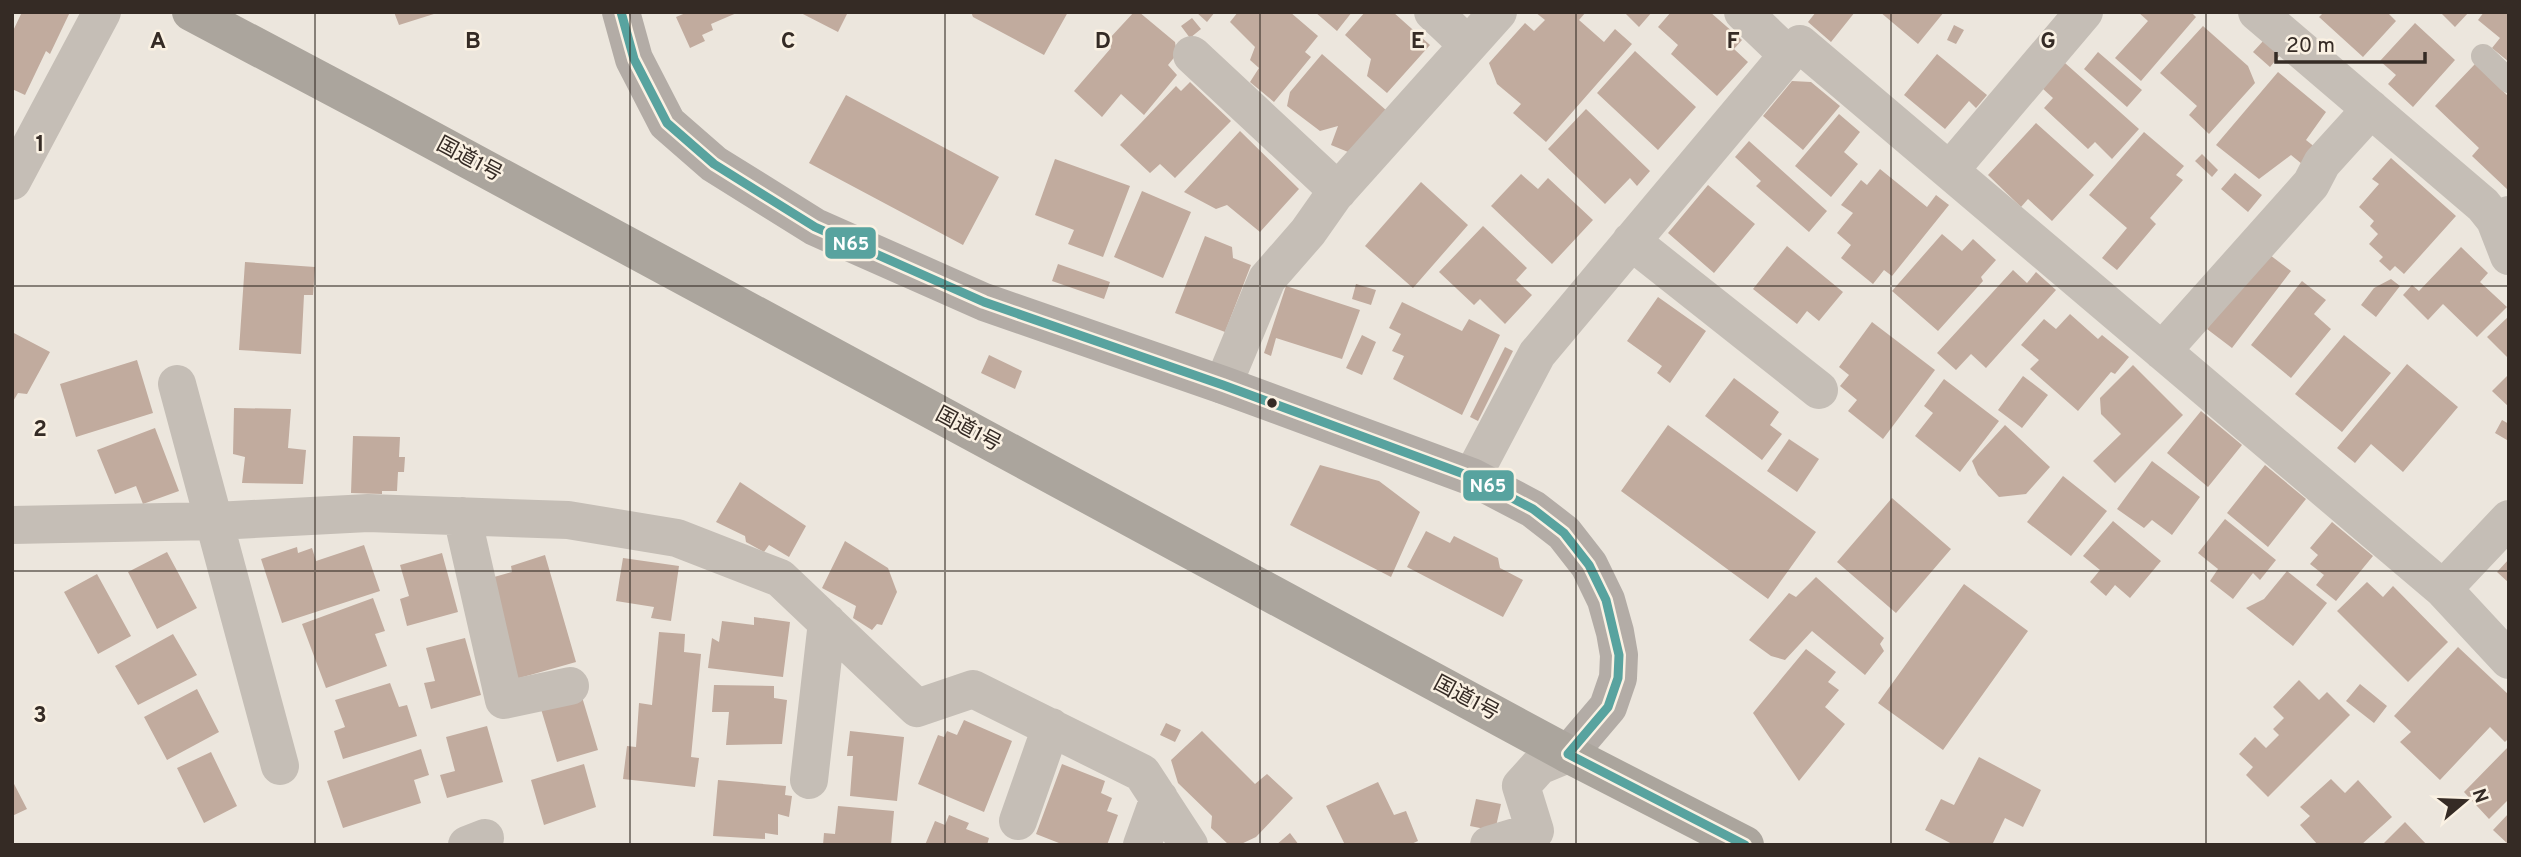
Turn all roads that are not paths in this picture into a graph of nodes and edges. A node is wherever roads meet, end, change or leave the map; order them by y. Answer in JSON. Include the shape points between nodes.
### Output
{"nodes":[{"id":1,"x":102,"y":12,"type":"edge"},
{"id":2,"x":191,"y":12,"type":"edge"},
{"id":3,"x":621,"y":12,"type":"edge"},
{"id":4,"x":1433,"y":12,"type":"edge"},
{"id":5,"x":1498,"y":12,"type":"edge"},
{"id":6,"x":1743,"y":12,"type":"edge"},
{"id":7,"x":2084,"y":12,"type":"edge"},
{"id":8,"x":2257,"y":12,"type":"edge"},
{"id":9,"x":1468,"y":45,"type":"junction"},
{"id":10,"x":1192,"y":55,"type":"dead end"},
{"id":11,"x":1788,"y":55,"type":"junction"},
{"id":12,"x":2483,"y":56,"type":"dead end"},
{"id":13,"x":2509,"y":81,"type":"edge"},
{"id":14,"x":2371,"y":108,"type":"junction"},
{"id":15,"x":1950,"y":170,"type":"junction"},
{"id":16,"x":12,"y":181,"type":"edge"},
{"id":17,"x":1338,"y":191,"type":"junction"},
{"id":18,"x":2502,"y":218,"type":"edge"},
{"id":19,"x":1631,"y":241,"type":"junction"},
{"id":20,"x":2509,"y":256,"type":"edge"},
{"id":21,"x":2162,"y":351,"type":"junction"},
{"id":22,"x":177,"y":384,"type":"dead end"},
{"id":23,"x":1223,"y":385,"type":"junction"},
{"id":24,"x":1819,"y":390,"type":"dead end"},
{"id":25,"x":1472,"y":477,"type":"junction"},
{"id":26,"x":462,"y":516,"type":"junction"},
{"id":27,"x":2509,"y":519,"type":"edge"},
{"id":28,"x":216,"y":521,"type":"junction"},
{"id":29,"x":12,"y":525,"type":"edge"},
{"id":30,"x":2442,"y":589,"type":"junction"},
{"id":31,"x":827,"y":622,"type":"junction"},
{"id":32,"x":2509,"y":660,"type":"edge"},
{"id":33,"x":570,"y":686,"type":"dead end"},
{"id":34,"x":1051,"y":727,"type":"junction"},
{"id":35,"x":1568,"y":754,"type":"junction"},
{"id":36,"x":280,"y":766,"type":"dead end"},
{"id":37,"x":809,"y":780,"type":"dead end"},
{"id":38,"x":1159,"y":799,"type":"junction"},
{"id":39,"x":1018,"y":821,"type":"dead end"},
{"id":40,"x":1142,"y":845,"type":"edge"},
{"id":41,"x":1189,"y":845,"type":"edge"},
{"id":42,"x":1489,"y":845,"type":"edge"},
{"id":43,"x":1745,"y":845,"type":"edge"}],
"edges":[{"from":1,"to":16,"type":"street"},
{"from":2,"to":35,"type":"highway","name":"国道1号"},
{"from":3,"to":23,"type":"main road","via":[[634,59],[667,122],[714,164],[815,227],[984,302]]},
{"from":4,"to":9,"type":"street"},
{"from":5,"to":9,"type":"street"},
{"from":6,"to":11,"type":"street"},
{"from":7,"to":15,"type":"street"},
{"from":8,"to":14,"type":"street"},
{"from":9,"to":17,"type":"street"},
{"from":10,"to":17,"type":"street"},
{"from":11,"to":15,"type":"street","via":[[1800,44]]},
{"from":11,"to":19,"type":"street"},
{"from":12,"to":13,"type":"lane"},
{"from":14,"to":18,"type":"street"},
{"from":14,"to":21,"type":"street","via":[[2316,170],[2311,184]]},
{"from":15,"to":21,"type":"street"},
{"from":17,"to":23,"type":"street","via":[[1267,279]]},
{"from":18,"to":20,"type":"street"},
{"from":19,"to":24,"type":"street"},
{"from":19,"to":25,"type":"street","via":[[1537,354]]},
{"from":21,"to":30,"type":"street"},
{"from":22,"to":28,"type":"street"},
{"from":23,"to":25,"type":"main road"},
{"from":25,"to":35,"type":"main road","via":[[1533,509],[1564,533],[1589,565],[1606,600],[1619,654],[1618,678],[1608,707]]},
{"from":26,"to":28,"type":"street","via":[[368,513]]},
{"from":26,"to":31,"type":"street","via":[[568,520],[677,538],[780,579]]},
{"from":26,"to":33,"type":"street","via":[[504,700]]},
{"from":27,"to":30,"type":"street"},
{"from":28,"to":29,"type":"street"},
{"from":28,"to":36,"type":"street"},
{"from":30,"to":32,"type":"street"},
{"from":31,"to":34,"type":"street","via":[[917,708],[973,688]]},
{"from":31,"to":37,"type":"street"},
{"from":34,"to":38,"type":"street","via":[[1142,773]]},
{"from":34,"to":39,"type":"street"},
{"from":35,"to":42,"type":"street","via":[[1539,766],[1521,786],[1535,831]]},
{"from":35,"to":43,"type":"highway","name":"国道1号"},
{"from":38,"to":40,"type":"street"},
{"from":38,"to":41,"type":"street"}]}
